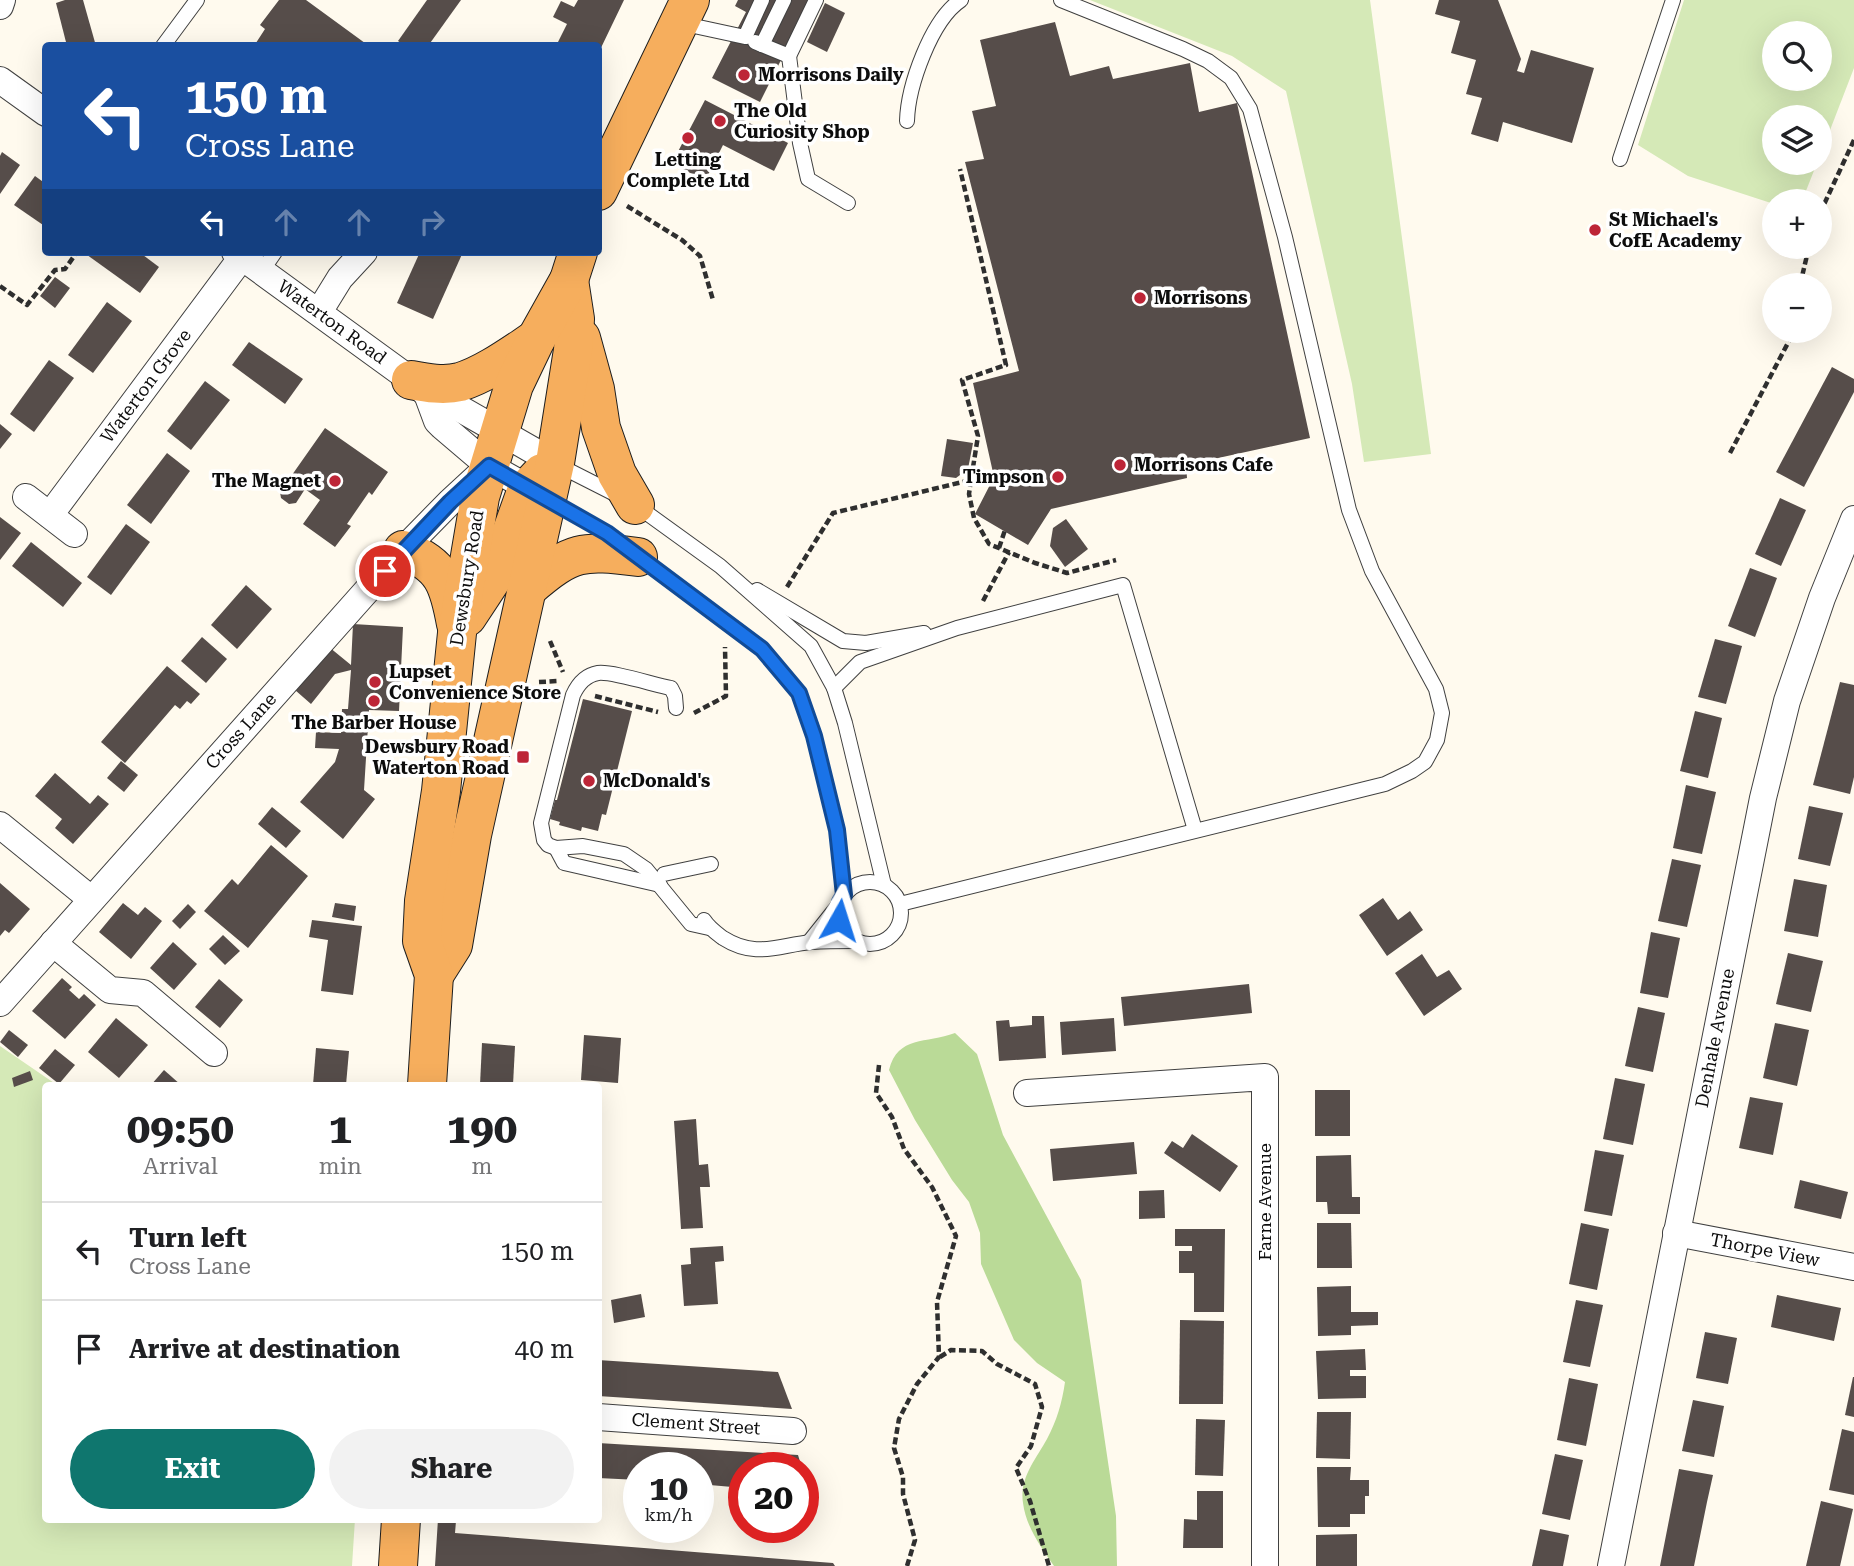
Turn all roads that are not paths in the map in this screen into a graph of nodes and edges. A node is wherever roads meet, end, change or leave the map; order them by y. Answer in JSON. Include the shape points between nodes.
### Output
{"nodes":[{"id":1,"x":2,"y":0,"type":"edge"},
{"id":2,"x":197,"y":0,"type":"edge"},
{"id":3,"x":762,"y":0,"type":"edge"},
{"id":4,"x":784,"y":0,"type":"edge"},
{"id":5,"x":816,"y":0,"type":"edge"},
{"id":6,"x":961,"y":0,"type":"edge"},
{"id":7,"x":1061,"y":0,"type":"edge"},
{"id":8,"x":1672,"y":0,"type":"edge"},
{"id":9,"x":0,"y":6,"type":"edge"},
{"id":10,"x":684,"y":11,"type":"edge"},
{"id":11,"x":745,"y":37,"type":"junction"},
{"id":12,"x":166,"y":42,"type":"edge"},
{"id":13,"x":762,"y":45,"type":"junction"},
{"id":14,"x":789,"y":56,"type":"junction"},
{"id":15,"x":0,"y":80,"type":"edge"},
{"id":16,"x":42,"y":110,"type":"edge"},
{"id":17,"x":907,"y":121,"type":"dead end"},
{"id":18,"x":1620,"y":159,"type":"dead end"},
{"id":19,"x":602,"y":185,"type":"edge"},
{"id":20,"x":848,"y":203,"type":"dead end"},
{"id":21,"x":360,"y":256,"type":"edge"},
{"id":22,"x":253,"y":258,"type":"edge"},
{"id":23,"x":574,"y":266,"type":"edge"},
{"id":24,"x":319,"y":312,"type":"junction"},
{"id":25,"x":575,"y":319,"type":"junction"},
{"id":26,"x":536,"y":339,"type":"junction"},
{"id":27,"x":419,"y":387,"type":"junction"},
{"id":28,"x":502,"y":448,"type":"junction"},
{"id":29,"x":543,"y":484,"type":"junction"},
{"id":30,"x":26,"y":496,"type":"dead end"},
{"id":31,"x":635,"y":505,"type":"junction"},
{"id":32,"x":50,"y":515,"type":"junction"},
{"id":33,"x":1854,"y":519,"type":"edge"},
{"id":34,"x":74,"y":534,"type":"dead end"},
{"id":35,"x":403,"y":550,"type":"junction"},
{"id":36,"x":638,"y":556,"type":"junction"},
{"id":37,"x":720,"y":566,"type":"junction"},
{"id":38,"x":528,"y":588,"type":"junction"},
{"id":39,"x":964,"y":626,"type":"junction"},
{"id":40,"x":457,"y":633,"type":"junction"},
{"id":41,"x":834,"y":688,"type":"junction"},
{"id":42,"x":680,"y":711,"type":"road end"},
{"id":43,"x":0,"y":825,"type":"edge"},
{"id":44,"x":1195,"y":830,"type":"junction"},
{"id":45,"x":555,"y":848,"type":"junction"},
{"id":46,"x":711,"y":864,"type":"dead end"},
{"id":47,"x":662,"y":880,"type":"junction"},
{"id":48,"x":884,"y":884,"type":"junction"},
{"id":49,"x":90,"y":899,"type":"junction"},
{"id":50,"x":842,"y":899,"type":"junction"},
{"id":51,"x":900,"y":904,"type":"junction"},
{"id":52,"x":856,"y":941,"type":"junction"},
{"id":53,"x":809,"y":942,"type":"junction"},
{"id":54,"x":53,"y":943,"type":"junction"},
{"id":55,"x":434,"y":975,"type":"junction"},
{"id":56,"x":0,"y":1003,"type":"edge"},
{"id":57,"x":214,"y":1053,"type":"dead end"},
{"id":58,"x":426,"y":1082,"type":"edge"},
{"id":59,"x":1027,"y":1093,"type":"dead end"},
{"id":60,"x":1676,"y":1233,"type":"junction"},
{"id":61,"x":1854,"y":1267,"type":"edge"},
{"id":62,"x":602,"y":1417,"type":"edge"},
{"id":63,"x":793,"y":1431,"type":"dead end"},
{"id":64,"x":401,"y":1523,"type":"edge"},
{"id":65,"x":398,"y":1566,"type":"edge"},
{"id":66,"x":1265,"y":1566,"type":"edge"},
{"id":67,"x":1611,"y":1566,"type":"edge"}],
"edges":[{"from":1,"to":9,"type":"street"},
{"from":2,"to":12,"type":"lane"},
{"from":3,"to":11,"type":"lane"},
{"from":4,"to":13,"type":"lane"},
{"from":5,"to":14,"type":"lane"},
{"from":6,"to":17,"type":"lane","via":[[944,16],[922,58]]},
{"from":7,"to":44,"type":"lane","via":[[1208,61],[1231,78],[1250,108],[1349,510],[1372,571],[1436,690],[1442,713],[1437,740],[1425,762],[1412,771],[1385,783]]},
{"from":8,"to":18,"type":"lane"},
{"from":10,"to":11,"type":"lane"},
{"from":10,"to":19,"type":"highway"},
{"from":11,"to":13,"type":"lane"},
{"from":13,"to":14,"type":"lane"},
{"from":14,"to":20,"type":"lane","via":[[808,179]]},
{"from":15,"to":16,"type":"street"},
{"from":21,"to":24,"type":"street"},
{"from":22,"to":24,"type":"street","name":"Waterton Road"},
{"from":22,"to":32,"type":"street","name":"Waterton Grove"},
{"from":23,"to":25,"type":"highway","name":"Dewsbury Road"},
{"from":23,"to":26,"type":"highway","name":"Dewsbury Road"},
{"from":24,"to":27,"type":"street","name":"Waterton Road"},
{"from":25,"to":28,"type":"highway","via":[[559,339],[531,419]]},
{"from":25,"to":29,"type":"highway","name":"Dewsbury Road","via":[[571,373]]},
{"from":25,"to":31,"type":"highway","via":[[601,428],[617,474]]},
{"from":26,"to":27,"type":"highway","via":[[460,382]]},
{"from":26,"to":28,"type":"highway","name":"Dewsbury Road","via":[[514,385]]},
{"from":27,"to":28,"type":"street","name":"Waterton Road","via":[[450,403]]},
{"from":27,"to":28,"type":"street","name":"Waterton Road","via":[[437,421]]},
{"from":28,"to":29,"type":"street"},
{"from":28,"to":29,"type":"street"},
{"from":28,"to":35,"type":"street","name":"Cross Lane"},
{"from":28,"to":40,"type":"highway","name":"Dewsbury Road","via":[[480,497]]},
{"from":29,"to":31,"type":"lane"},
{"from":29,"to":36,"type":"lane"},
{"from":29,"to":38,"type":"highway","name":"Dewsbury Road"},
{"from":29,"to":40,"type":"highway","via":[[498,570]]},
{"from":30,"to":32,"type":"street"},
{"from":31,"to":37,"type":"lane"},
{"from":32,"to":34,"type":"street"},
{"from":33,"to":60,"type":"street","name":"Denhale Avenue","via":[[1818,611],[1778,737]]},
{"from":35,"to":40,"type":"highway","via":[[422,556],[440,572],[450,593]]},
{"from":35,"to":49,"type":"street","name":"Cross Lane"},
{"from":36,"to":38,"type":"highway","via":[[570,557]]},
{"from":36,"to":50,"type":"lane","via":[[762,649],[799,693],[837,830]]},
{"from":37,"to":39,"type":"lane","via":[[830,635],[855,644]]},
{"from":37,"to":41,"type":"lane","via":[[811,646]]},
{"from":38,"to":55,"type":"highway","name":"Dewsbury Road","via":[[472,835],[453,945]]},
{"from":39,"to":41,"type":"lane","via":[[860,662]]},
{"from":39,"to":44,"type":"lane","via":[[1123,585]]},
{"from":40,"to":55,"type":"highway","name":"Dewsbury Road","via":[[424,901],[422,941]]},
{"from":41,"to":48,"type":"lane"},
{"from":42,"to":45,"type":"lane","via":[[671,688],[600,672],[578,686],[541,823],[544,840]]},
{"from":43,"to":49,"type":"street"},
{"from":44,"to":51,"type":"lane"},
{"from":45,"to":47,"type":"lane","via":[[583,846],[624,854]]},
{"from":45,"to":47,"type":"lane","via":[[564,863]]},
{"from":46,"to":47,"type":"lane"},
{"from":47,"to":53,"type":"lane","via":[[691,924],[706,923],[735,945],[768,951]]},
{"from":48,"to":50,"type":"lane","via":[[862,882]]},
{"from":48,"to":51,"type":"lane"},
{"from":49,"to":54,"type":"street","name":"Cross Lane"},
{"from":50,"to":52,"type":"lane","via":[[839,920]]},
{"from":50,"to":53,"type":"lane"},
{"from":51,"to":52,"type":"lane","via":[[900,922],[890,937],[873,944]]},
{"from":52,"to":53,"type":"lane"},
{"from":54,"to":56,"type":"street","name":"Cross Lane"},
{"from":54,"to":57,"type":"street","via":[[110,990],[143,993],[182,1043]]},
{"from":55,"to":58,"type":"highway","name":"Dewsbury Road"},
{"from":59,"to":66,"type":"street","name":"Farne Avenue","via":[[1265,1077]]},
{"from":60,"to":61,"type":"street","name":"Thorpe View"},
{"from":60,"to":67,"type":"street","name":"Denhale Avenue"},
{"from":62,"to":63,"type":"street","name":"Clement Street"},
{"from":64,"to":65,"type":"highway"}]}
